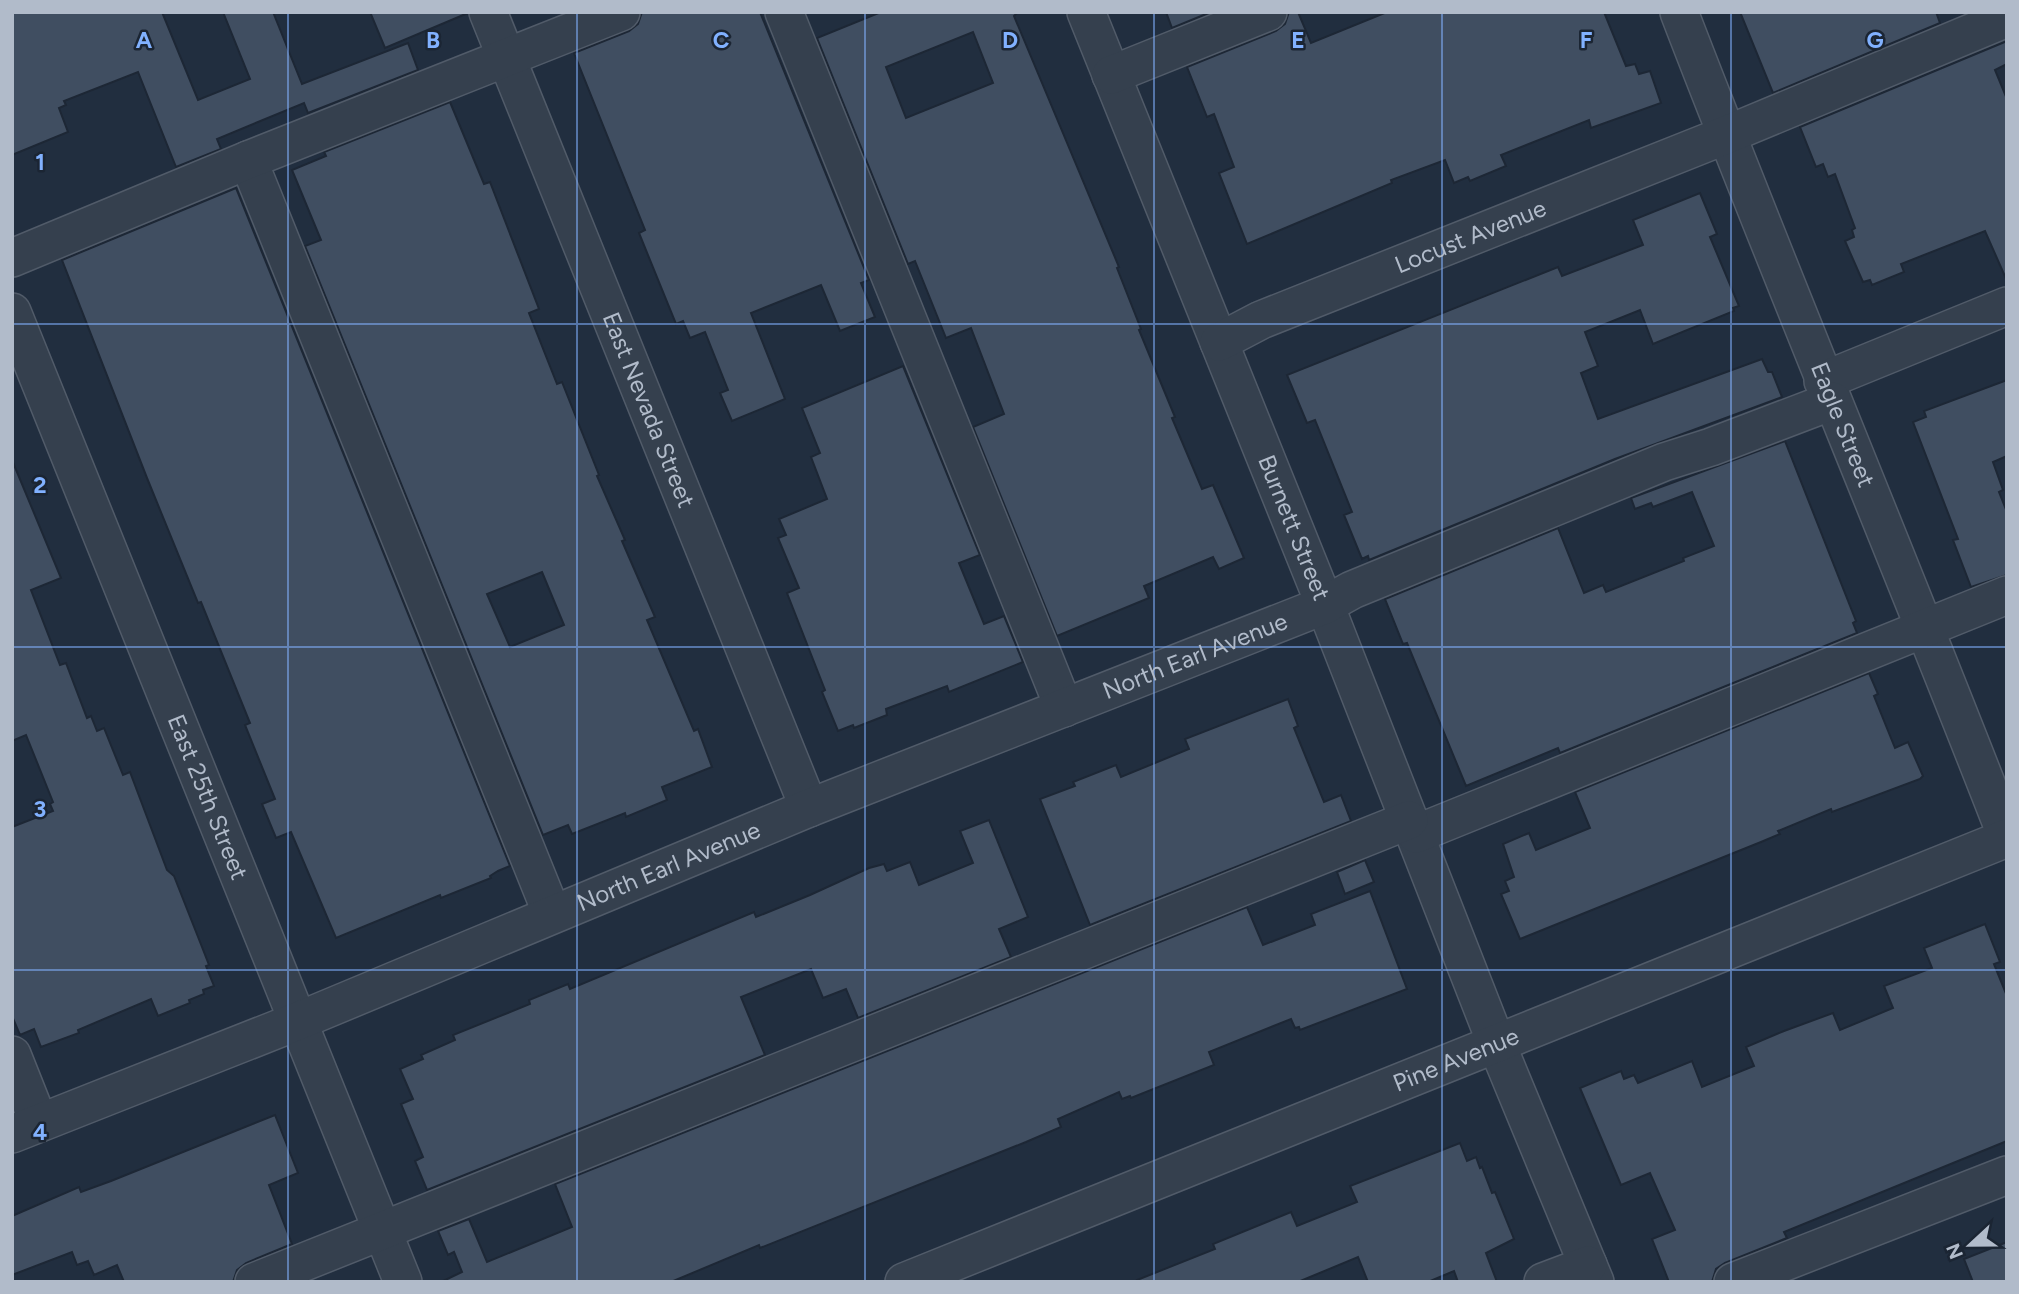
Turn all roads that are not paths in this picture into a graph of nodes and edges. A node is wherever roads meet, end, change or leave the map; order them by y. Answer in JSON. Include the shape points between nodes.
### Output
{"nodes":[{"id":1,"x":488,"y":12,"type":"edge"},
{"id":2,"x":621,"y":12,"type":"edge"},
{"id":3,"x":784,"y":12,"type":"edge"},
{"id":4,"x":1086,"y":12,"type":"edge"},
{"id":5,"x":1268,"y":12,"type":"edge"},
{"id":6,"x":1679,"y":12,"type":"edge"},
{"id":7,"x":2007,"y":19,"type":"edge"},
{"id":8,"x":507,"y":59,"type":"junction"},
{"id":9,"x":1111,"y":75,"type":"junction"},
{"id":10,"x":1726,"y":135,"type":"junction"},
{"id":11,"x":248,"y":160,"type":"junction"},
{"id":12,"x":12,"y":258,"type":"edge"},
{"id":13,"x":2007,"y":306,"type":"edge"},
{"id":14,"x":12,"y":312,"type":"edge"},
{"id":15,"x":1219,"y":342,"type":"junction"},
{"id":16,"x":1828,"y":391,"type":"junction"},
{"id":17,"x":2007,"y":595,"type":"edge"},
{"id":18,"x":1325,"y":605,"type":"junction"},
{"id":19,"x":1926,"y":628,"type":"junction"},
{"id":20,"x":1064,"y":708,"type":"junction"},
{"id":21,"x":809,"y":808,"type":"junction"},
{"id":22,"x":1413,"y":827,"type":"junction"},
{"id":23,"x":2007,"y":838,"type":"edge"},
{"id":24,"x":552,"y":914,"type":"junction"},
{"id":25,"x":298,"y":1021,"type":"junction"},
{"id":26,"x":1497,"y":1045,"type":"junction"},
{"id":27,"x":12,"y":1055,"type":"edge"},
{"id":28,"x":26,"y":1129,"type":"edge"},
{"id":29,"x":2007,"y":1175,"type":"edge"},
{"id":30,"x":382,"y":1231,"type":"junction"},
{"id":31,"x":1591,"y":1273,"type":"edge"},
{"id":32,"x":254,"y":1282,"type":"edge"},
{"id":33,"x":402,"y":1282,"type":"edge"},
{"id":34,"x":904,"y":1282,"type":"edge"},
{"id":35,"x":1543,"y":1282,"type":"edge"},
{"id":36,"x":1733,"y":1282,"type":"edge"}],
"edges":[{"from":1,"to":8,"type":"street","name":"East Nevada Street"},
{"from":2,"to":8,"type":"street"},
{"from":3,"to":20,"type":"street"},
{"from":4,"to":9,"type":"street","name":"Burnett Street"},
{"from":5,"to":9,"type":"street"},
{"from":6,"to":10,"type":"street","name":"Eagle Street"},
{"from":7,"to":10,"type":"street","name":"Locust Avenue"},
{"from":8,"to":11,"type":"street"},
{"from":8,"to":21,"type":"street","name":"East Nevada Street"},
{"from":9,"to":15,"type":"street","name":"Burnett Street"},
{"from":10,"to":15,"type":"street","name":"Locust Avenue","via":[[1261,320]]},
{"from":10,"to":16,"type":"street","name":"Eagle Street"},
{"from":11,"to":12,"type":"street"},
{"from":11,"to":24,"type":"street"},
{"from":13,"to":16,"type":"street"},
{"from":14,"to":25,"type":"street","name":"East 25th Street"},
{"from":15,"to":18,"type":"street","name":"Burnett Street"},
{"from":16,"to":18,"type":"street","name":"North Earl Avenue","via":[[1711,447],[1664,462]]},
{"from":16,"to":19,"type":"street","name":"Eagle Street"},
{"from":17,"to":19,"type":"street"},
{"from":18,"to":20,"type":"street","name":"North Earl Avenue"},
{"from":18,"to":22,"type":"street","name":"Burnett Street"},
{"from":19,"to":22,"type":"street"},
{"from":19,"to":23,"type":"street","name":"Eagle Street"},
{"from":20,"to":21,"type":"street","name":"North Earl Avenue"},
{"from":21,"to":24,"type":"street","name":"North Earl Avenue"},
{"from":22,"to":26,"type":"street","name":"Burnett Street"},
{"from":22,"to":30,"type":"street"},
{"from":23,"to":26,"type":"street","name":"Pine Avenue"},
{"from":24,"to":25,"type":"street","name":"North Earl Avenue"},
{"from":25,"to":28,"type":"street","name":"North Earl Avenue"},
{"from":25,"to":30,"type":"street","name":"East 25th Street"},
{"from":26,"to":31,"type":"street","name":"Burnett Street"},
{"from":26,"to":34,"type":"street","name":"Pine Avenue"},
{"from":27,"to":28,"type":"street"},
{"from":29,"to":36,"type":"street"},
{"from":30,"to":32,"type":"street"},
{"from":30,"to":33,"type":"street","name":"East 25th Street"},
{"from":31,"to":35,"type":"street"}]}
